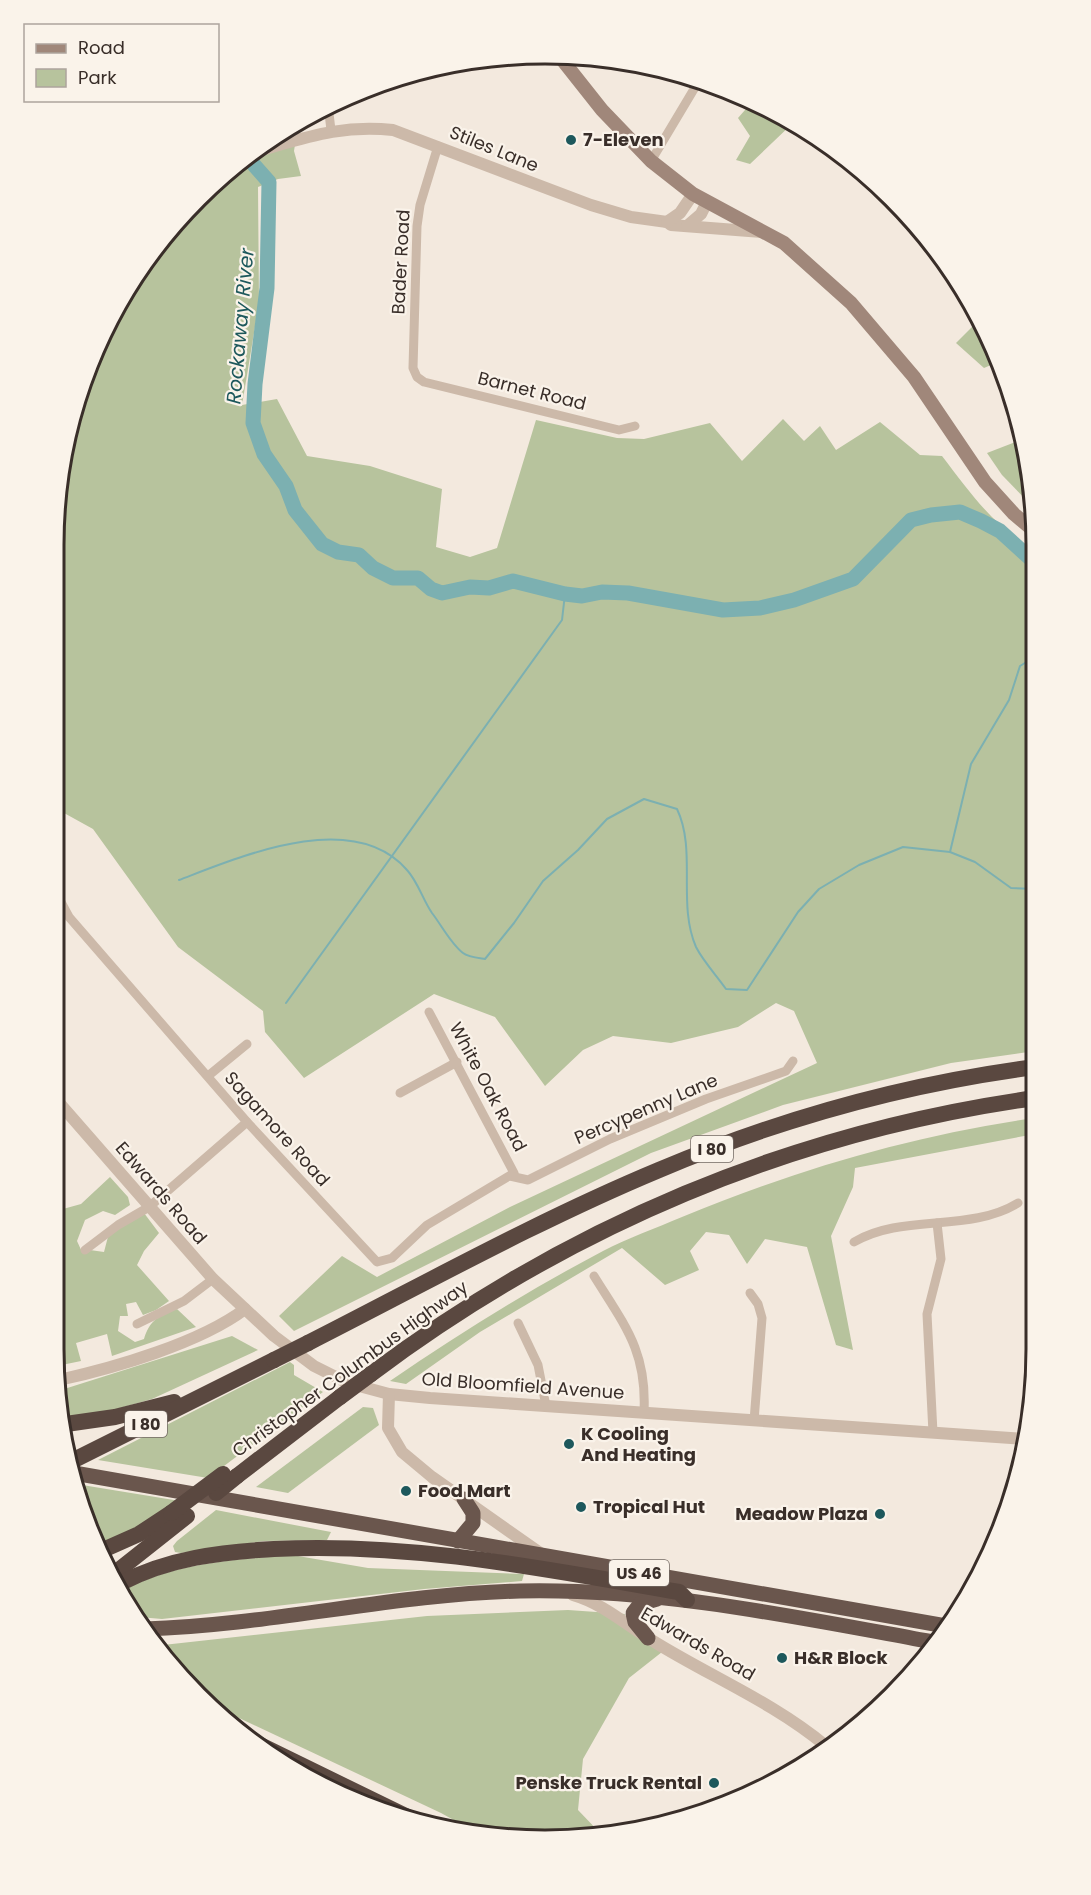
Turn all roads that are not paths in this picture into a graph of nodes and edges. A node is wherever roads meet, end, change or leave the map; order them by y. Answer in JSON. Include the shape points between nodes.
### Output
{"nodes":[{"id":1,"x":567,"y":65,"type":"edge"},
{"id":2,"x":694,"y":88,"type":"edge"},
{"id":3,"x":329,"y":116,"type":"edge"},
{"id":4,"x":331,"y":130,"type":"junction"},
{"id":5,"x":279,"y":145,"type":"edge"},
{"id":6,"x":438,"y":146,"type":"junction"},
{"id":7,"x":651,"y":161,"type":"junction"},
{"id":8,"x":693,"y":194,"type":"junction"},
{"id":9,"x":707,"y":202,"type":"junction"},
{"id":10,"x":667,"y":222,"type":"junction"},
{"id":11,"x":687,"y":226,"type":"junction"},
{"id":12,"x":763,"y":232,"type":"junction"},
{"id":13,"x":422,"y":380,"type":"joint"},
{"id":14,"x":635,"y":426,"type":"dead end"},
{"id":15,"x":1025,"y":524,"type":"edge"},
{"id":16,"x":64,"y":908,"type":"edge"},
{"id":17,"x":429,"y":1012,"type":"dead end"},
{"id":18,"x":247,"y":1044,"type":"dead end"},
{"id":19,"x":793,"y":1061,"type":"dead end"},
{"id":20,"x":457,"y":1062,"type":"junction"},
{"id":21,"x":1026,"y":1068,"type":"edge"},
{"id":22,"x":208,"y":1076,"type":"junction"},
{"id":23,"x":400,"y":1093,"type":"dead end"},
{"id":24,"x":1026,"y":1099,"type":"edge"},
{"id":25,"x":64,"y":1109,"type":"edge"},
{"id":26,"x":247,"y":1122,"type":"junction"},
{"id":27,"x":510,"y":1176,"type":"junction"},
{"id":28,"x":1018,"y":1203,"type":"dead end"},
{"id":29,"x":149,"y":1207,"type":"junction"},
{"id":30,"x":937,"y":1223,"type":"junction"},
{"id":31,"x":854,"y":1242,"type":"dead end"},
{"id":32,"x":85,"y":1250,"type":"dead end"},
{"id":33,"x":594,"y":1276,"type":"dead end"},
{"id":34,"x":213,"y":1279,"type":"junction"},
{"id":35,"x":750,"y":1293,"type":"dead end"},
{"id":36,"x":245,"y":1310,"type":"junction"},
{"id":37,"x":518,"y":1323,"type":"dead end"},
{"id":38,"x":137,"y":1324,"type":"dead end"},
{"id":39,"x":66,"y":1378,"type":"edge"},
{"id":40,"x":389,"y":1394,"type":"junction"},
{"id":41,"x":204,"y":1395,"type":"junction"},
{"id":42,"x":546,"y":1406,"type":"junction"},
{"id":43,"x":644,"y":1412,"type":"junction"},
{"id":44,"x":754,"y":1421,"type":"junction"},
{"id":45,"x":71,"y":1423,"type":"edge"},
{"id":46,"x":933,"y":1433,"type":"junction"},
{"id":47,"x":1018,"y":1439,"type":"edge"},
{"id":48,"x":77,"y":1458,"type":"edge"},
{"id":49,"x":81,"y":1474,"type":"edge"},
{"id":50,"x":464,"y":1499,"type":"junction"},
{"id":51,"x":179,"y":1515,"type":"junction"},
{"id":52,"x":458,"y":1541,"type":"junction"},
{"id":53,"x":108,"y":1548,"type":"edge"},
{"id":54,"x":551,"y":1557,"type":"junction"},
{"id":55,"x":118,"y":1570,"type":"edge"},
{"id":56,"x":124,"y":1581,"type":"edge"},
{"id":57,"x":545,"y":1591,"type":"junction"},
{"id":58,"x":664,"y":1597,"type":"junction"},
{"id":59,"x":687,"y":1600,"type":"junction"},
{"id":60,"x":939,"y":1625,"type":"edge"},
{"id":61,"x":154,"y":1628,"type":"edge"},
{"id":62,"x":648,"y":1638,"type":"junction"},
{"id":63,"x":928,"y":1641,"type":"edge"},
{"id":64,"x":822,"y":1743,"type":"edge"},
{"id":65,"x":324,"y":1776,"type":"edge"},
{"id":66,"x":350,"y":1789,"type":"edge"}],
"edges":[{"from":1,"to":7,"type":"main road","via":[[602,110]]},
{"from":2,"to":7,"type":"street"},
{"from":3,"to":4,"type":"street"},
{"from":4,"to":5,"type":"street","name":"Stiles Lane"},
{"from":4,"to":6,"type":"street","name":"Stiles Lane","via":[[393,130]]},
{"from":6,"to":10,"type":"street","name":"Stiles Lane","via":[[591,205],[631,218]]},
{"from":6,"to":13,"type":"street","name":"Bader Road","via":[[417,226],[413,368]]},
{"from":7,"to":8,"type":"main road"},
{"from":8,"to":9,"type":"main road"},
{"from":8,"to":10,"type":"street","via":[[680,213]]},
{"from":9,"to":11,"type":"street"},
{"from":9,"to":12,"type":"main road"},
{"from":10,"to":11,"type":"street","name":"Stiles Lane"},
{"from":11,"to":12,"type":"street","name":"Stiles Lane"},
{"from":12,"to":15,"type":"main road","via":[[803,258],[882,337],[985,482]]},
{"from":13,"to":14,"type":"street","name":"Barnet Road","via":[[619,430]]},
{"from":16,"to":22,"type":"street","name":"Sagamore Road"},
{"from":17,"to":20,"type":"street","name":"White Oak Road"},
{"from":18,"to":22,"type":"street"},
{"from":19,"to":27,"type":"street","name":"Percypenny Lane","via":[[786,1071],[610,1139],[528,1180]]},
{"from":20,"to":23,"type":"street"},
{"from":20,"to":27,"type":"street","name":"White Oak Road","via":[[508,1159],[514,1173]]},
{"from":21,"to":41,"type":"highway","name":"Christopher Columbus Highway","number":"I 80","bridge":true,"via":[[856,1102],[704,1152],[585,1204]]},
{"from":22,"to":26,"type":"street","name":"Sagamore Road"},
{"from":24,"to":51,"type":"highway","name":"Christopher Columbus Highway","number":"I 80","bridge":true,"via":[[864,1131],[752,1166],[670,1198],[580,1241],[439,1324],[307,1423],[288,1427]]},
{"from":25,"to":29,"type":"street","name":"Edwards Road"},
{"from":26,"to":27,"type":"street","name":"Sagamore Road","via":[[376,1262],[392,1258],[427,1225]]},
{"from":26,"to":29,"type":"street"},
{"from":28,"to":30,"type":"street","via":[[993,1215]]},
{"from":29,"to":32,"type":"street"},
{"from":29,"to":34,"type":"street","name":"Edwards Road"},
{"from":30,"to":31,"type":"street","via":[[879,1232]]},
{"from":30,"to":46,"type":"street","via":[[941,1259],[927,1314]]},
{"from":33,"to":43,"type":"street","via":[[638,1351],[645,1381]]},
{"from":34,"to":36,"type":"street","name":"Edwards Road"},
{"from":34,"to":38,"type":"street","via":[[184,1301]]},
{"from":35,"to":44,"type":"street","via":[[762,1318]]},
{"from":36,"to":39,"type":"street","via":[[155,1352]]},
{"from":36,"to":40,"type":"street","name":"Old Bloomfield Avenue","via":[[325,1373]]},
{"from":37,"to":42,"type":"street","via":[[538,1365]]},
{"from":40,"to":42,"type":"street","name":"Old Bloomfield Avenue"},
{"from":40,"to":50,"type":"street","via":[[388,1428],[402,1452]]},
{"from":41,"to":45,"type":"highway","via":[[115,1417]]},
{"from":41,"to":48,"type":"highway","name":"Christopher Columbus Highway","number":"I 80"},
{"from":42,"to":43,"type":"street","name":"Old Bloomfield Avenue"},
{"from":43,"to":44,"type":"street","name":"Old Bloomfield Avenue"},
{"from":44,"to":46,"type":"street","name":"Old Bloomfield Avenue"},
{"from":46,"to":47,"type":"street","name":"Old Bloomfield Avenue"},
{"from":49,"to":52,"type":"highway","number":"US 46"},
{"from":50,"to":52,"type":"highway","via":[[474,1523]]},
{"from":50,"to":54,"type":"street","via":[[528,1546]]},
{"from":51,"to":53,"type":"highway"},
{"from":51,"to":55,"type":"highway"},
{"from":52,"to":54,"type":"highway","number":"US 46"},
{"from":54,"to":60,"type":"highway","number":"US 46"},
{"from":56,"to":59,"type":"highway","via":[[160,1566],[222,1553],[379,1548],[463,1556],[680,1592]]},
{"from":57,"to":58,"type":"highway","number":"US 46"},
{"from":57,"to":61,"type":"highway","number":"US 46","via":[[453,1594]]},
{"from":57,"to":62,"type":"street","name":"Edwards Road","via":[[597,1604]]},
{"from":58,"to":59,"type":"highway","number":"US 46"},
{"from":58,"to":62,"type":"highway","via":[[640,1604],[633,1613]]},
{"from":59,"to":63,"type":"highway","number":"US 46"},
{"from":62,"to":64,"type":"street","name":"Edwards Road","via":[[763,1702]]},
{"from":65,"to":66,"type":"highway"}]}
